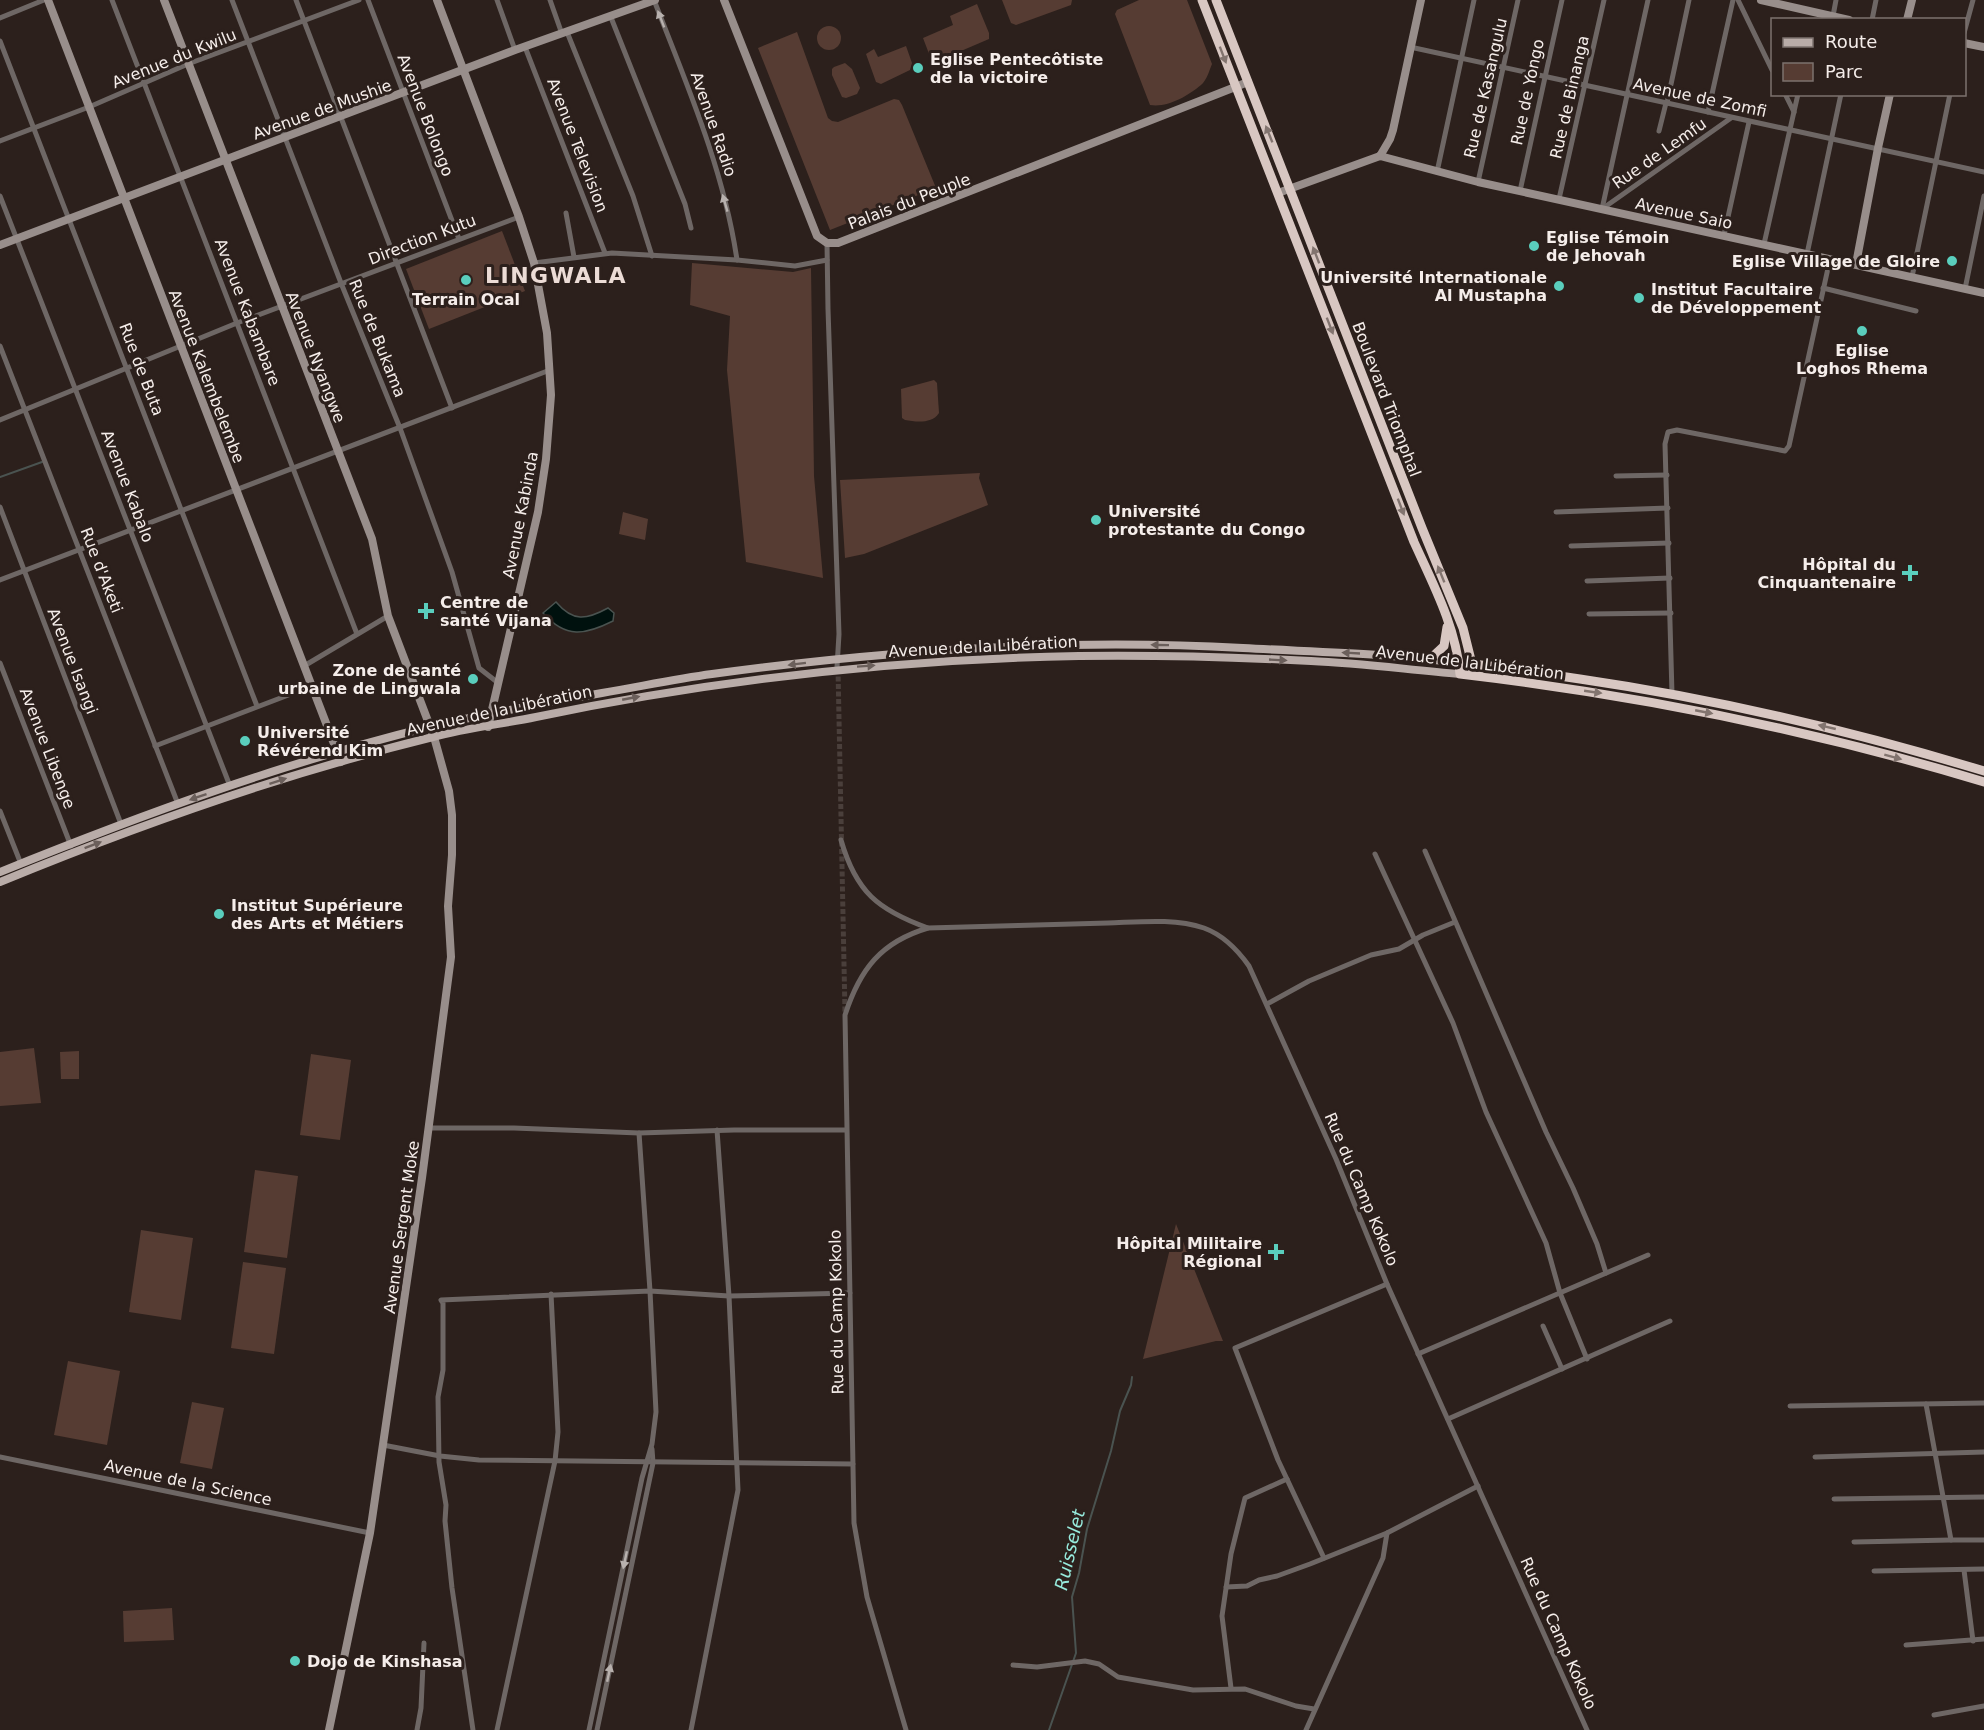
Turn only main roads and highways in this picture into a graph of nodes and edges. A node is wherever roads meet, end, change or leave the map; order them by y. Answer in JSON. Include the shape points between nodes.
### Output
{"nodes":[{"id":1,"x":1202,"y":0,"type":"edge"},
{"id":2,"x":1216,"y":0,"type":"edge"},
{"id":3,"x":1447,"y":619,"type":"junction"},
{"id":4,"x":1463,"y":628,"type":"junction"},
{"id":5,"x":1430,"y":659,"type":"junction"},
{"id":6,"x":1459,"y":663,"type":"junction"},
{"id":7,"x":1472,"y":664,"type":"junction"},
{"id":8,"x":1492,"y":667,"type":"junction"},
{"id":9,"x":1460,"y":674,"type":"junction"},
{"id":10,"x":1473,"y":675,"type":"junction"},
{"id":11,"x":1984,"y":771,"type":"edge"},
{"id":12,"x":1984,"y":782,"type":"edge"},
{"id":13,"x":72,"y":848,"type":"junction"},
{"id":14,"x":0,"y":872,"type":"edge"},
{"id":15,"x":0,"y":882,"type":"edge"}],
"edges":[{"from":1,"to":3,"type":"highway","name":"Boulevard Triomphal","one_way":true},
{"from":4,"to":2,"type":"highway","name":"Boulevard Triomphal","one_way":true},
{"from":3,"to":5,"type":"highway","via":[[1447,639]]},
{"from":3,"to":6,"type":"highway","name":"Boulevard Triomphal"},
{"from":4,"to":7,"type":"highway","name":"Boulevard Triomphal"},
{"from":4,"to":8,"type":"highway","via":[[1472,649]]},
{"from":5,"to":6,"type":"main road","name":"Avenue de la Libération"},
{"from":5,"to":13,"type":"main road","name":"Avenue de la Libération","one_way":true,"via":[[1289,649],[1144,645],[995,648],[709,674],[491,714],[338,752],[178,804]]},
{"from":6,"to":7,"type":"highway","name":"Avenue de la Libération"},
{"from":6,"to":9,"type":"highway","name":"Boulevard Triomphal"},
{"from":7,"to":8,"type":"highway","name":"Avenue de la Libération"},
{"from":7,"to":10,"type":"highway","name":"Boulevard Triomphal"},
{"from":11,"to":8,"type":"highway","name":"Avenue de la Libération","one_way":true,"via":[[1841,731],[1672,694]]},
{"from":9,"to":10,"type":"highway","name":"Avenue de la Libération"},
{"from":13,"to":9,"type":"main road","name":"Avenue de la Libération","one_way":true,"via":[[341,762],[434,737],[665,692],[827,670],[1078,656],[1310,661]]},
{"from":10,"to":12,"type":"highway","name":"Avenue de la Libération","one_way":true,"via":[[1631,698],[1745,720],[1827,738]]},
{"from":13,"to":14,"type":"main road","name":"Avenue de la Libération"},
{"from":13,"to":15,"type":"main road","name":"Avenue de la Libération"}]}
